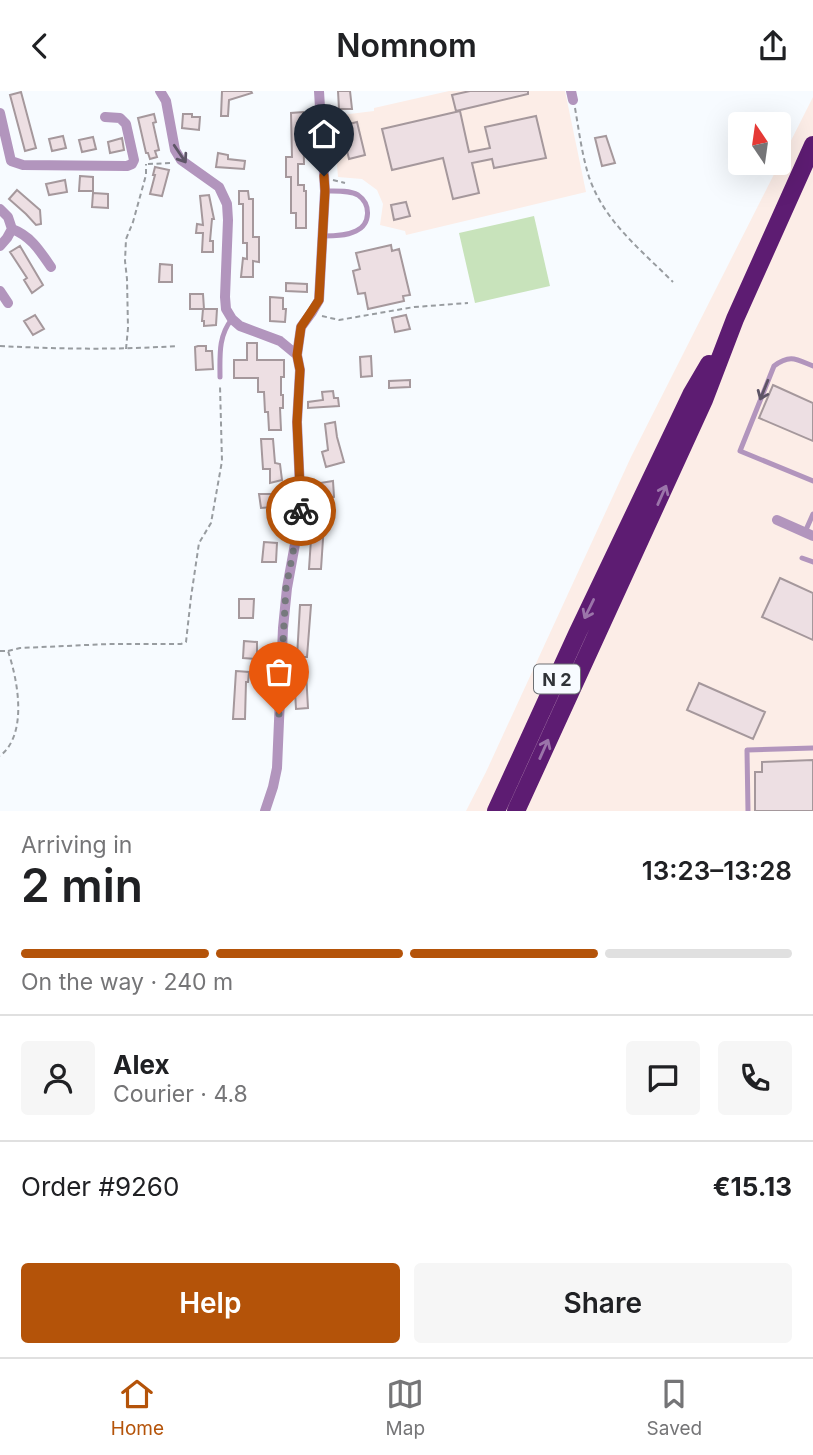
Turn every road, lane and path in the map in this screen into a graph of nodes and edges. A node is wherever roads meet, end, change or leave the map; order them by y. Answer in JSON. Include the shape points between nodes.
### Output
{"nodes":[{"id":1,"x":160,"y":91,"type":"edge"},
{"id":2,"x":319,"y":91,"type":"edge"},
{"id":3,"x":572,"y":96,"type":"edge"},
{"id":4,"x":0,"y":113,"type":"edge"},
{"id":5,"x":105,"y":117,"type":"dead end"},
{"id":6,"x":813,"y":145,"type":"edge"},
{"id":7,"x":181,"y":160,"type":"junction"},
{"id":8,"x":11,"y":161,"type":"junction"},
{"id":9,"x":0,"y":164,"type":"edge"},
{"id":10,"x":325,"y":191,"type":"junction"},
{"id":11,"x":0,"y":209,"type":"edge"},
{"id":12,"x":12,"y":229,"type":"junction"},
{"id":13,"x":323,"y":236,"type":"junction"},
{"id":14,"x":0,"y":246,"type":"edge"},
{"id":15,"x":51,"y":267,"type":"dead end"},
{"id":16,"x":673,"y":282,"type":"dead end"},
{"id":17,"x":0,"y":291,"type":"edge"},
{"id":18,"x":8,"y":303,"type":"dead end"},
{"id":19,"x":468,"y":303,"type":"dead end"},
{"id":20,"x":310,"y":315,"type":"junction"},
{"id":21,"x":232,"y":319,"type":"junction"},
{"id":22,"x":735,"y":319,"type":"junction"},
{"id":23,"x":301,"y":327,"type":"junction"},
{"id":24,"x":280,"y":341,"type":"junction"},
{"id":25,"x":0,"y":346,"type":"edge"},
{"id":26,"x":177,"y":346,"type":"dead end"},
{"id":27,"x":126,"y":349,"type":"junction"},
{"id":28,"x":297,"y":355,"type":"junction"},
{"id":29,"x":813,"y":366,"type":"edge"},
{"id":30,"x":220,"y":377,"type":"joint"},
{"id":31,"x":813,"y":481,"type":"edge"},
{"id":32,"x":813,"y":514,"type":"edge"},
{"id":33,"x":777,"y":520,"type":"dead end"},
{"id":34,"x":809,"y":534,"type":"edge"},
{"id":35,"x":802,"y":558,"type":"dead end"},
{"id":36,"x":813,"y":562,"type":"edge"},
{"id":37,"x":0,"y":651,"type":"edge"},
{"id":38,"x":8,"y":651,"type":"junction"},
{"id":39,"x":813,"y":748,"type":"edge"},
{"id":40,"x":0,"y":756,"type":"edge"},
{"id":41,"x":266,"y":808,"type":"edge"},
{"id":42,"x":496,"y":811,"type":"edge"},
{"id":43,"x":516,"y":811,"type":"edge"},
{"id":44,"x":748,"y":811,"type":"edge"}],
"edges":[{"from":1,"to":7,"type":"street","one_way":true,"via":[[166,100],[174,150]]},
{"from":2,"to":10,"type":"street"},
{"from":3,"to":16,"type":"path","via":[[589,176],[600,200],[614,223]]},
{"from":4,"to":8,"type":"street"},
{"from":5,"to":8,"type":"street","via":[[120,118],[126,124],[132,164],[23,165]]},
{"from":6,"to":22,"type":"highway","number":"N 2"},
{"from":7,"to":21,"type":"street","via":[[219,187],[228,204],[225,297]]},
{"from":7,"to":27,"type":"path","via":[[146,164],[126,239]]},
{"from":8,"to":9,"type":"street"},
{"from":10,"to":13,"type":"street"},
{"from":10,"to":13,"type":"lane","via":[[358,195],[368,211],[363,226],[355,232]]},
{"from":11,"to":12,"type":"street"},
{"from":12,"to":14,"type":"street"},
{"from":12,"to":15,"type":"street","via":[[32,240]]},
{"from":13,"to":20,"type":"street","via":[[319,300]]},
{"from":17,"to":18,"type":"street"},
{"from":19,"to":20,"type":"path","via":[[338,320]]},
{"from":20,"to":23,"type":"street"},
{"from":21,"to":24,"type":"street"},
{"from":21,"to":30,"type":"lane","via":[[219,350]]},
{"from":22,"to":42,"type":"highway","number":"N 2","one_way":true,"via":[[692,393]]},
{"from":43,"to":22,"type":"highway","number":"N 2","one_way":true,"via":[[704,400]]},
{"from":23,"to":24,"type":"street"},
{"from":23,"to":28,"type":"street"},
{"from":24,"to":28,"type":"street"},
{"from":25,"to":27,"type":"path"},
{"from":26,"to":27,"type":"path"},
{"from":28,"to":41,"type":"street","via":[[302,510],[286,588],[277,768]]},
{"from":29,"to":31,"type":"lane","one_way":true,"via":[[793,358],[774,366],[740,451]]},
{"from":30,"to":38,"type":"path","via":[[222,461],[211,523],[199,543],[186,642]]},
{"from":32,"to":34,"type":"lane"},
{"from":33,"to":34,"type":"street"},
{"from":35,"to":36,"type":"lane"},
{"from":37,"to":38,"type":"path"},
{"from":38,"to":40,"type":"path","via":[[19,706],[13,741]]},
{"from":39,"to":44,"type":"lane","via":[[747,750]]}]}
